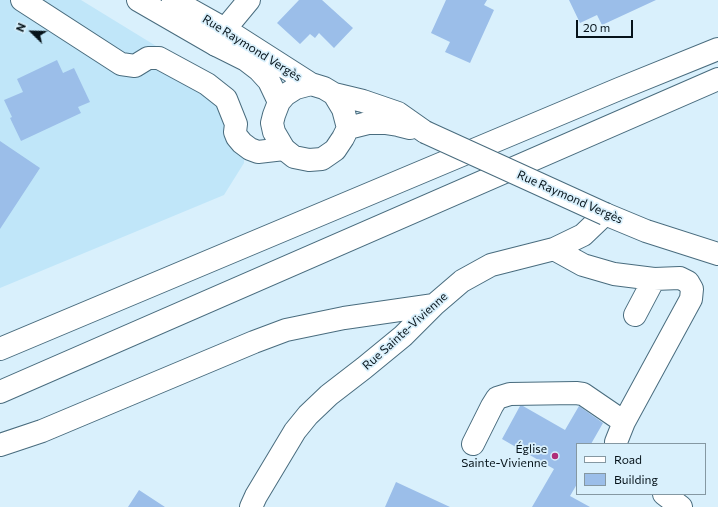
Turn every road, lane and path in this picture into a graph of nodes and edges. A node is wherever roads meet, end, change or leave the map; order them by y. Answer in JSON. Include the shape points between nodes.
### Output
{"nodes":[{"id":1,"x":22,"y":0,"type":"edge"},
{"id":2,"x":138,"y":0,"type":"edge"},
{"id":3,"x":173,"y":0,"type":"edge"},
{"id":4,"x":249,"y":0,"type":"edge"},
{"id":5,"x":220,"y":37,"type":"junction"},
{"id":6,"x":718,"y":49,"type":"edge"},
{"id":7,"x":718,"y":80,"type":"edge"},
{"id":8,"x":311,"y":84,"type":"junction"},
{"id":9,"x":334,"y":94,"type":"junction"},
{"id":10,"x":279,"y":102,"type":"junction"},
{"id":11,"x":348,"y":128,"type":"junction"},
{"id":12,"x":425,"y":132,"type":"junction"},
{"id":13,"x":279,"y":141,"type":"junction"},
{"id":14,"x":605,"y":214,"type":"junction"},
{"id":15,"x":554,"y":249,"type":"junction"},
{"id":16,"x":718,"y":254,"type":"edge"},
{"id":17,"x":654,"y":279,"type":"junction"},
{"id":18,"x":434,"y":305,"type":"junction"},
{"id":19,"x":635,"y":315,"type":"dead end"},
{"id":20,"x":0,"y":349,"type":"edge"},
{"id":21,"x":0,"y":392,"type":"edge"},
{"id":22,"x":624,"y":422,"type":"junction"},
{"id":23,"x":616,"y":443,"type":"edge"},
{"id":24,"x":473,"y":444,"type":"dead end"},
{"id":25,"x":0,"y":445,"type":"edge"},
{"id":26,"x":665,"y":495,"type":"edge"},
{"id":27,"x":251,"y":507,"type":"edge"},
{"id":28,"x":681,"y":507,"type":"edge"}],
"edges":[{"from":1,"to":13,"type":"main road","via":[[121,64],[135,66],[148,58],[159,58],[207,84],[226,99],[236,124],[235,132],[242,143]]},
{"from":2,"to":5,"type":"main road","name":"Rue Raymond Vergès"},
{"from":3,"to":5,"type":"main road","name":"Rue Raymond Vergès"},
{"from":4,"to":5,"type":"main road"},
{"from":5,"to":8,"type":"main road","name":"Rue Raymond Vergès"},
{"from":5,"to":10,"type":"main road","name":"Rue Raymond Vergès","via":[[269,81]]},
{"from":6,"to":20,"type":"main road"},
{"from":7,"to":21,"type":"main road"},
{"from":8,"to":9,"type":"main road"},
{"from":8,"to":10,"type":"main road","via":[[296,88]]},
{"from":9,"to":11,"type":"main road","via":[[343,109]]},
{"from":9,"to":12,"type":"main road","name":"Rue Raymond Vergès","via":[[398,112]]},
{"from":10,"to":13,"type":"main road","via":[[272,123]]},
{"from":11,"to":12,"type":"main road","name":"Rue Raymond Vergès","via":[[368,123],[385,123]]},
{"from":11,"to":13,"type":"main road","via":[[335,150],[322,158],[309,160],[294,157]]},
{"from":12,"to":14,"type":"main road","name":"Rue Raymond Vergès","bridge":true},
{"from":14,"to":15,"type":"main road","name":"Rue Sainte-Vivienne","via":[[583,235]]},
{"from":14,"to":16,"type":"main road","name":"Rue Raymond Vergès","via":[[646,231]]},
{"from":15,"to":17,"type":"main road","via":[[583,265],[614,274]]},
{"from":15,"to":18,"type":"main road","name":"Rue Sainte-Vivienne","via":[[491,265],[462,281]]},
{"from":17,"to":19,"type":"main road"},
{"from":17,"to":22,"type":"main road","via":[[680,278],[688,282],[692,289],[691,298]]},
{"from":18,"to":25,"type":"main road","via":[[344,318],[286,330],[42,432]]},
{"from":18,"to":27,"type":"main road","name":"Rue Sainte-Vivienne","via":[[403,336],[308,415],[295,431]]},
{"from":22,"to":23,"type":"main road"},
{"from":22,"to":24,"type":"main road","via":[[583,394],[510,394],[498,398],[492,406]]},
{"from":26,"to":28,"type":"main road"}]}
